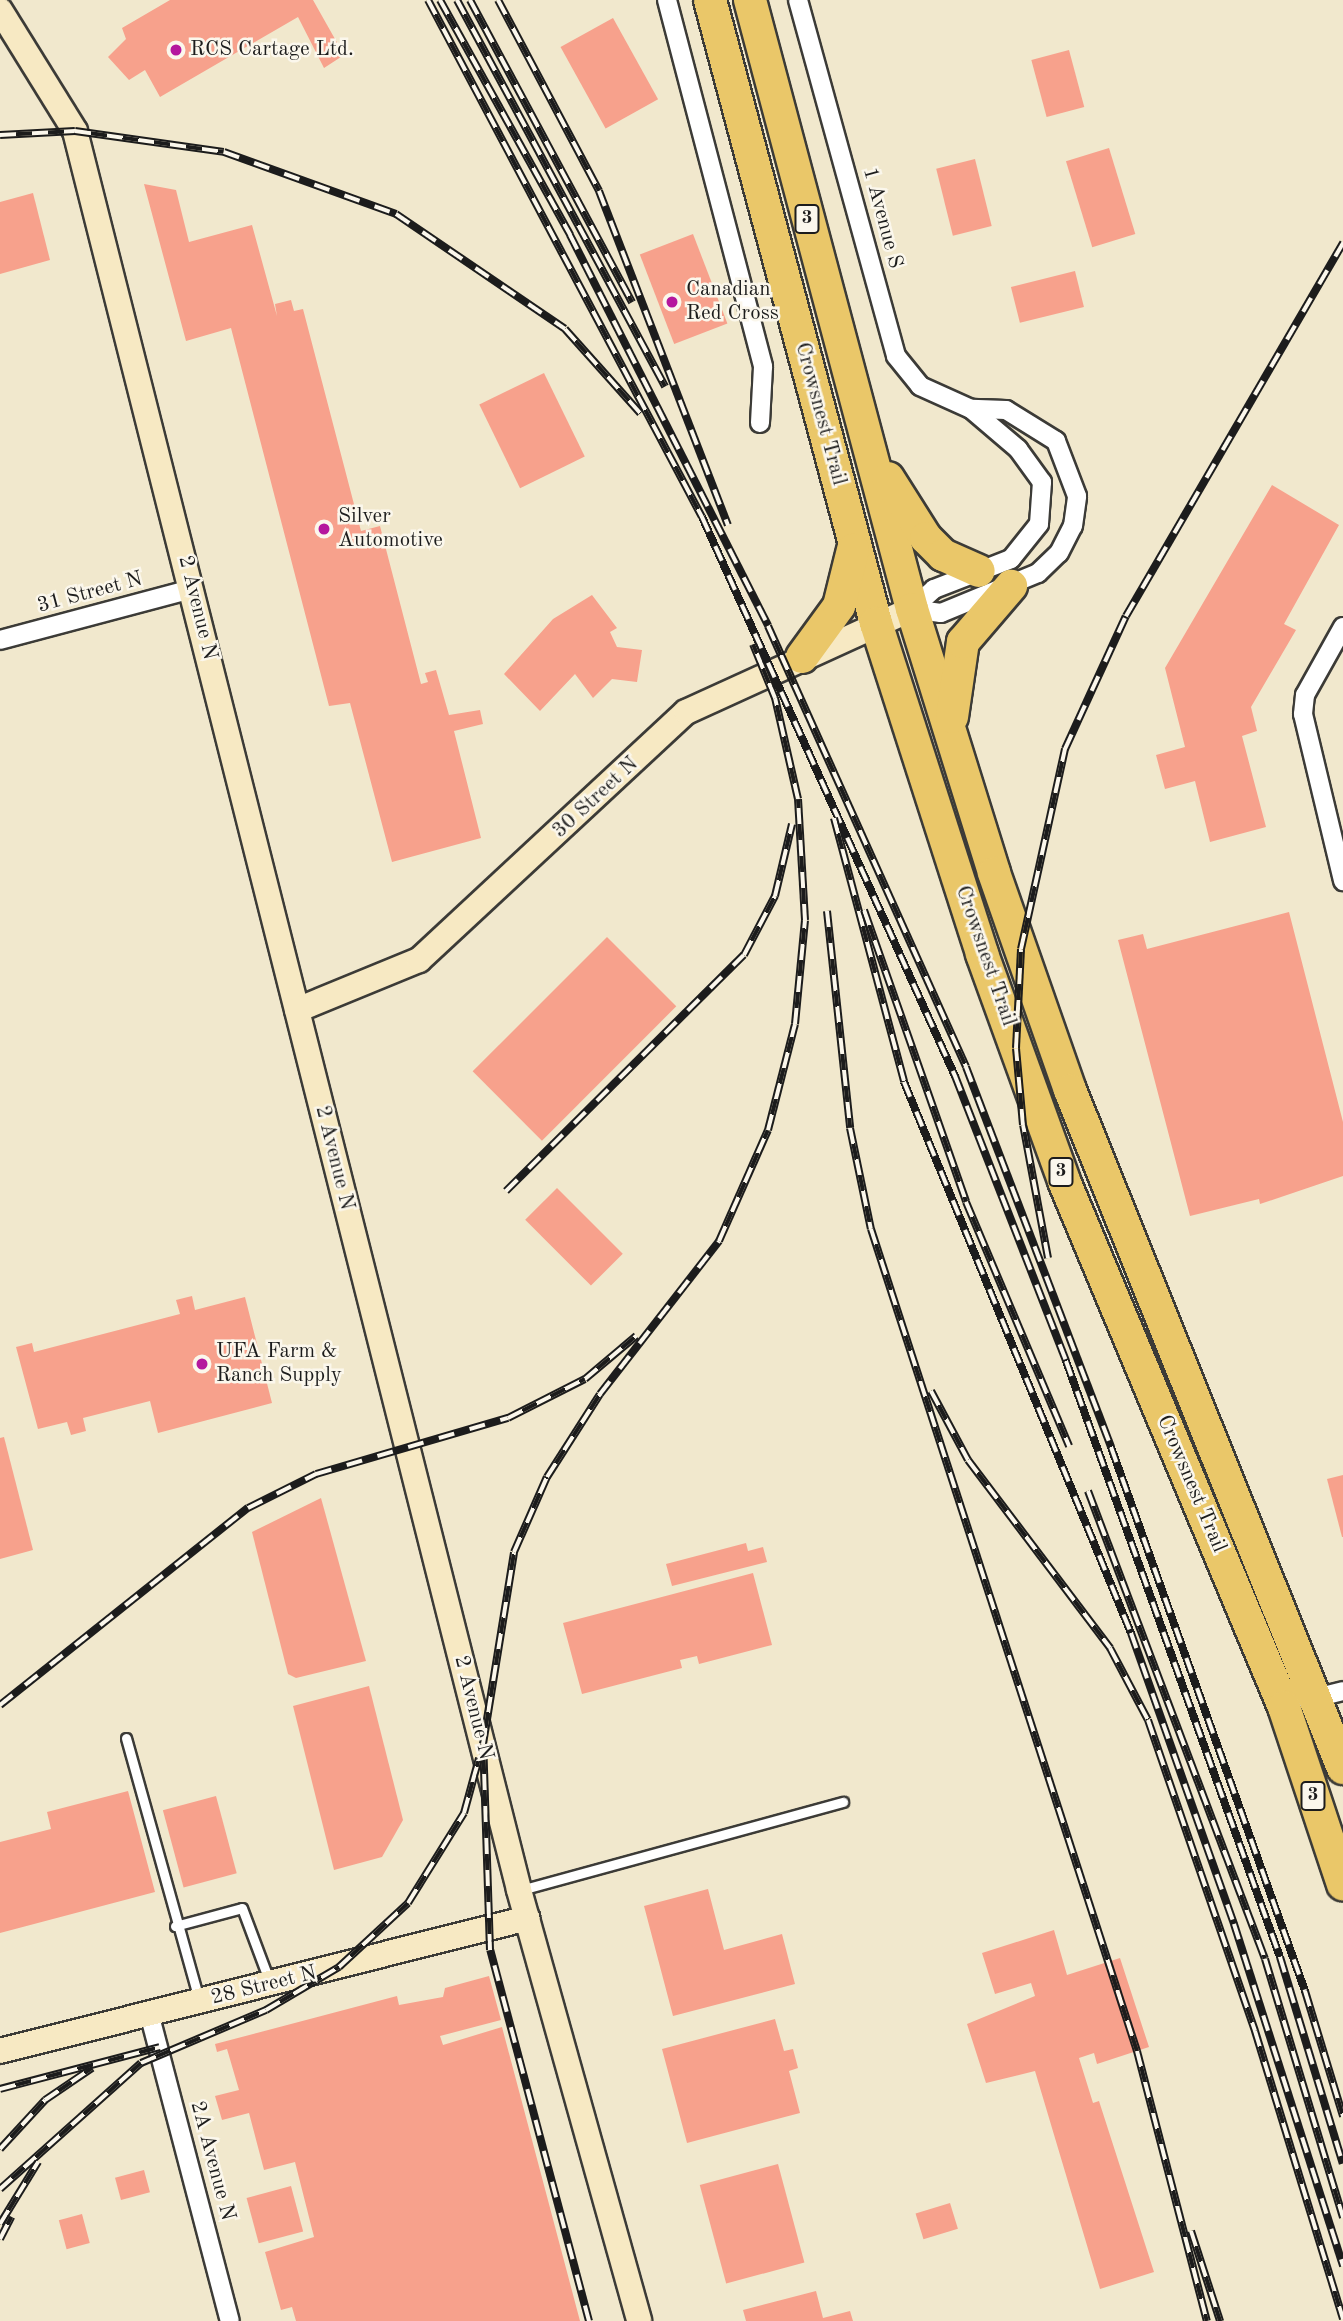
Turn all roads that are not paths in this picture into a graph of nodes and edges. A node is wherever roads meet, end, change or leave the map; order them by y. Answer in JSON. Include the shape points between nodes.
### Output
{"nodes":[{"id":1,"x":667,"y":0,"type":"edge"},
{"id":2,"x":710,"y":0,"type":"edge"},
{"id":3,"x":750,"y":0,"type":"edge"},
{"id":4,"x":798,"y":0,"type":"edge"},
{"id":5,"x":0,"y":9,"type":"edge"},
{"id":6,"x":971,"y":410,"type":"junction"},
{"id":7,"x":760,"y":423,"type":"dead end"},
{"id":8,"x":864,"y":431,"type":"junction"},
{"id":9,"x":854,"y":542,"type":"junction"},
{"id":10,"x":979,"y":571,"type":"junction"},
{"id":11,"x":1011,"y":586,"type":"junction"},
{"id":12,"x":192,"y":589,"type":"junction"},
{"id":13,"x":912,"y":610,"type":"junction"},
{"id":14,"x":876,"y":623,"type":"junction"},
{"id":15,"x":1343,"y":627,"type":"edge"},
{"id":16,"x":0,"y":640,"type":"edge"},
{"id":17,"x":802,"y":657,"type":"junction"},
{"id":18,"x":958,"y":757,"type":"junction"},
{"id":19,"x":1342,"y":876,"type":"edge"},
{"id":20,"x":297,"y":1010,"type":"junction"},
{"id":21,"x":1330,"y":1694,"type":"edge"},
{"id":22,"x":1283,"y":1707,"type":"junction"},
{"id":23,"x":125,"y":1738,"type":"dead end"},
{"id":24,"x":1343,"y":1768,"type":"edge"},
{"id":25,"x":843,"y":1802,"type":"dead end"},
{"id":26,"x":1343,"y":1884,"type":"edge"},
{"id":27,"x":519,"y":1890,"type":"junction"},
{"id":28,"x":528,"y":1918,"type":"junction"},
{"id":29,"x":175,"y":1926,"type":"junction"},
{"id":30,"x":271,"y":1984,"type":"junction"},
{"id":31,"x":199,"y":2001,"type":"junction"},
{"id":32,"x":149,"y":2014,"type":"junction"},
{"id":33,"x":0,"y":2051,"type":"edge"},
{"id":34,"x":230,"y":2321,"type":"edge"},
{"id":35,"x":639,"y":2321,"type":"edge"}],
"edges":[{"from":1,"to":7,"type":"street","via":[[763,367]]},
{"from":2,"to":9,"type":"highway","name":"Crowsnest Trail","number":"3"},
{"from":3,"to":8,"type":"highway","name":"Crowsnest Trail","number":"3"},
{"from":4,"to":6,"type":"street","name":"1 Avenue S","via":[[896,356],[920,386]]},
{"from":5,"to":12,"type":"street","name":"2 Avenue N","via":[[75,131]]},
{"from":6,"to":10,"type":"street","name":"1 Avenue S","via":[[1032,463],[1044,503],[1039,524],[1011,559]]},
{"from":6,"to":11,"type":"street","name":"1 Avenue S","via":[[1006,410],[1034,421],[1056,441],[1071,467],[1077,496],[1073,526],[1059,553]]},
{"from":8,"to":10,"type":"highway","via":[[926,538],[943,555]]},
{"from":8,"to":13,"type":"highway","name":"Crowsnest Trail","number":"3"},
{"from":9,"to":14,"type":"highway","name":"Crowsnest Trail","number":"3"},
{"from":9,"to":17,"type":"highway","via":[[839,606]]},
{"from":10,"to":13,"type":"street","name":"1 Avenue S","via":[[934,589]]},
{"from":11,"to":13,"type":"street","name":"1 Avenue S","via":[[941,613]]},
{"from":11,"to":18,"type":"highway","via":[[963,642],[951,708]]},
{"from":12,"to":16,"type":"street","name":"31 Street N"},
{"from":12,"to":20,"type":"street","name":"2 Avenue N"},
{"from":13,"to":14,"type":"street","name":"30 Street N"},
{"from":13,"to":18,"type":"highway","name":"Crowsnest Trail","number":"3"},
{"from":14,"to":17,"type":"street","name":"30 Street N"},
{"from":14,"to":22,"type":"highway","name":"Crowsnest Trail","number":"3","via":[[1059,1169]]},
{"from":15,"to":19,"type":"street","via":[[1305,695],[1303,714]]},
{"from":17,"to":20,"type":"street","name":"30 Street N","via":[[686,712],[419,960]]},
{"from":18,"to":21,"type":"highway","name":"Crowsnest Trail","number":"3","via":[[1070,1090]]},
{"from":20,"to":27,"type":"street","name":"2 Avenue N"},
{"from":21,"to":22,"type":"street"},
{"from":21,"to":24,"type":"highway","name":"Crowsnest Trail","number":"3"},
{"from":22,"to":26,"type":"highway","name":"Crowsnest Trail","number":"3"},
{"from":23,"to":29,"type":"lane"},
{"from":25,"to":27,"type":"lane"},
{"from":27,"to":28,"type":"street","name":"2 Avenue N"},
{"from":28,"to":30,"type":"street","name":"28 Street N"},
{"from":28,"to":35,"type":"street","name":"2 Avenue N"},
{"from":29,"to":30,"type":"lane","via":[[242,1908]]},
{"from":29,"to":31,"type":"lane"},
{"from":30,"to":31,"type":"street","name":"28 Street N"},
{"from":31,"to":32,"type":"street","name":"28 Street N"},
{"from":32,"to":33,"type":"street","name":"28 Street N"},
{"from":32,"to":34,"type":"street","name":"2A Avenue N"}]}
